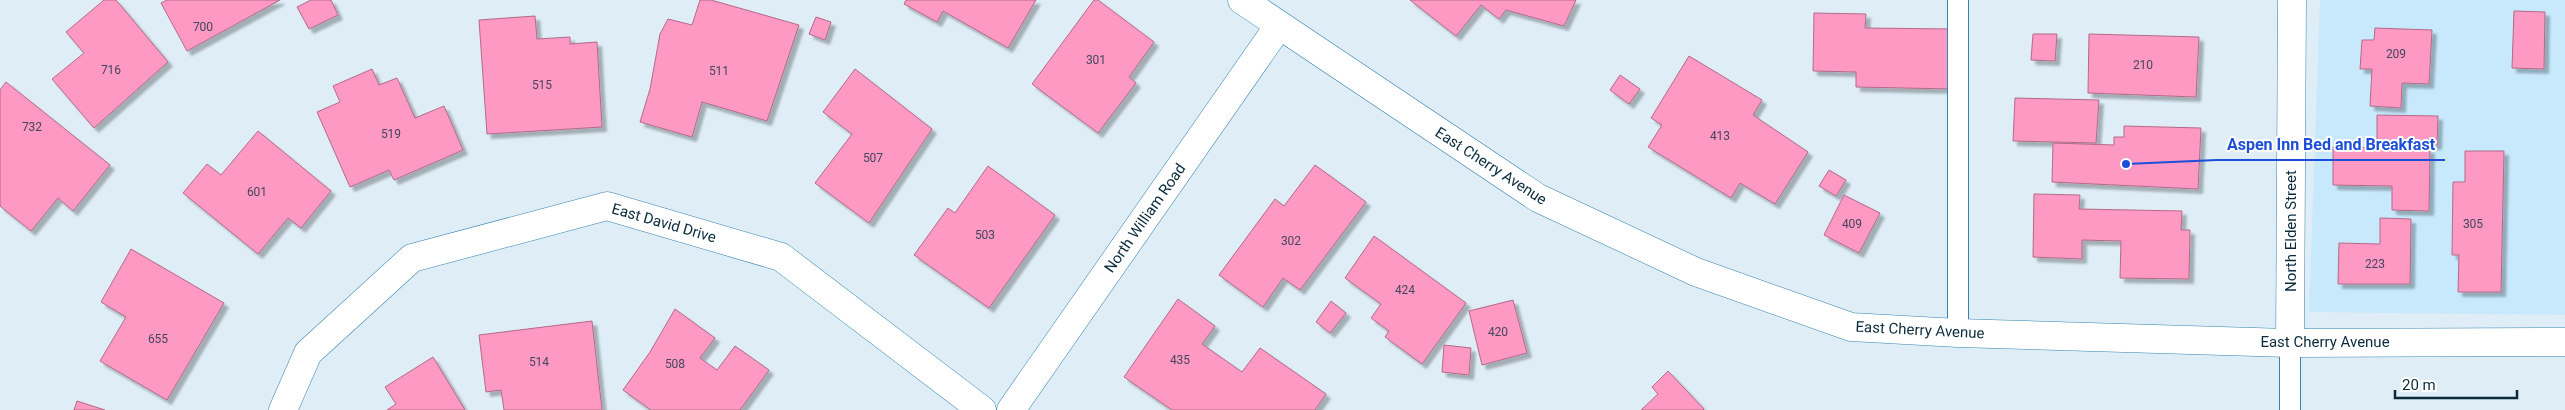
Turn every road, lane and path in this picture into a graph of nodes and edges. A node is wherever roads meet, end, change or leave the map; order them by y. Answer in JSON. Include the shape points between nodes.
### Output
{"nodes":[{"id":1,"x":1242,"y":0,"type":"edge"},
{"id":2,"x":1958,"y":0,"type":"edge"},
{"id":3,"x":2292,"y":0,"type":"edge"},
{"id":4,"x":1278,"y":26,"type":"junction"},
{"id":5,"x":1958,"y":333,"type":"junction"},
{"id":6,"x":2290,"y":342,"type":"junction"},
{"id":7,"x":2565,"y":342,"type":"edge"},
{"id":8,"x":283,"y":410,"type":"edge"},
{"id":9,"x":982,"y":410,"type":"edge"},
{"id":10,"x":1011,"y":410,"type":"edge"},
{"id":11,"x":2290,"y":410,"type":"edge"}],
"edges":[{"from":1,"to":4,"type":"street","name":"East Cherry Avenue"},
{"from":2,"to":5,"type":"lane"},
{"from":3,"to":6,"type":"street","name":"North Elden Street"},
{"from":4,"to":5,"type":"street","name":"East Cherry Avenue","via":[[1538,198],[1696,272],[1851,327]]},
{"from":4,"to":10,"type":"street","name":"North William Road"},
{"from":5,"to":6,"type":"street","name":"East Cherry Avenue"},
{"from":6,"to":7,"type":"street","name":"East Cherry Avenue"},
{"from":6,"to":11,"type":"lane"},
{"from":8,"to":9,"type":"street","name":"East David Drive","via":[[308,353],[412,258],[607,206],[781,257]]}]}
